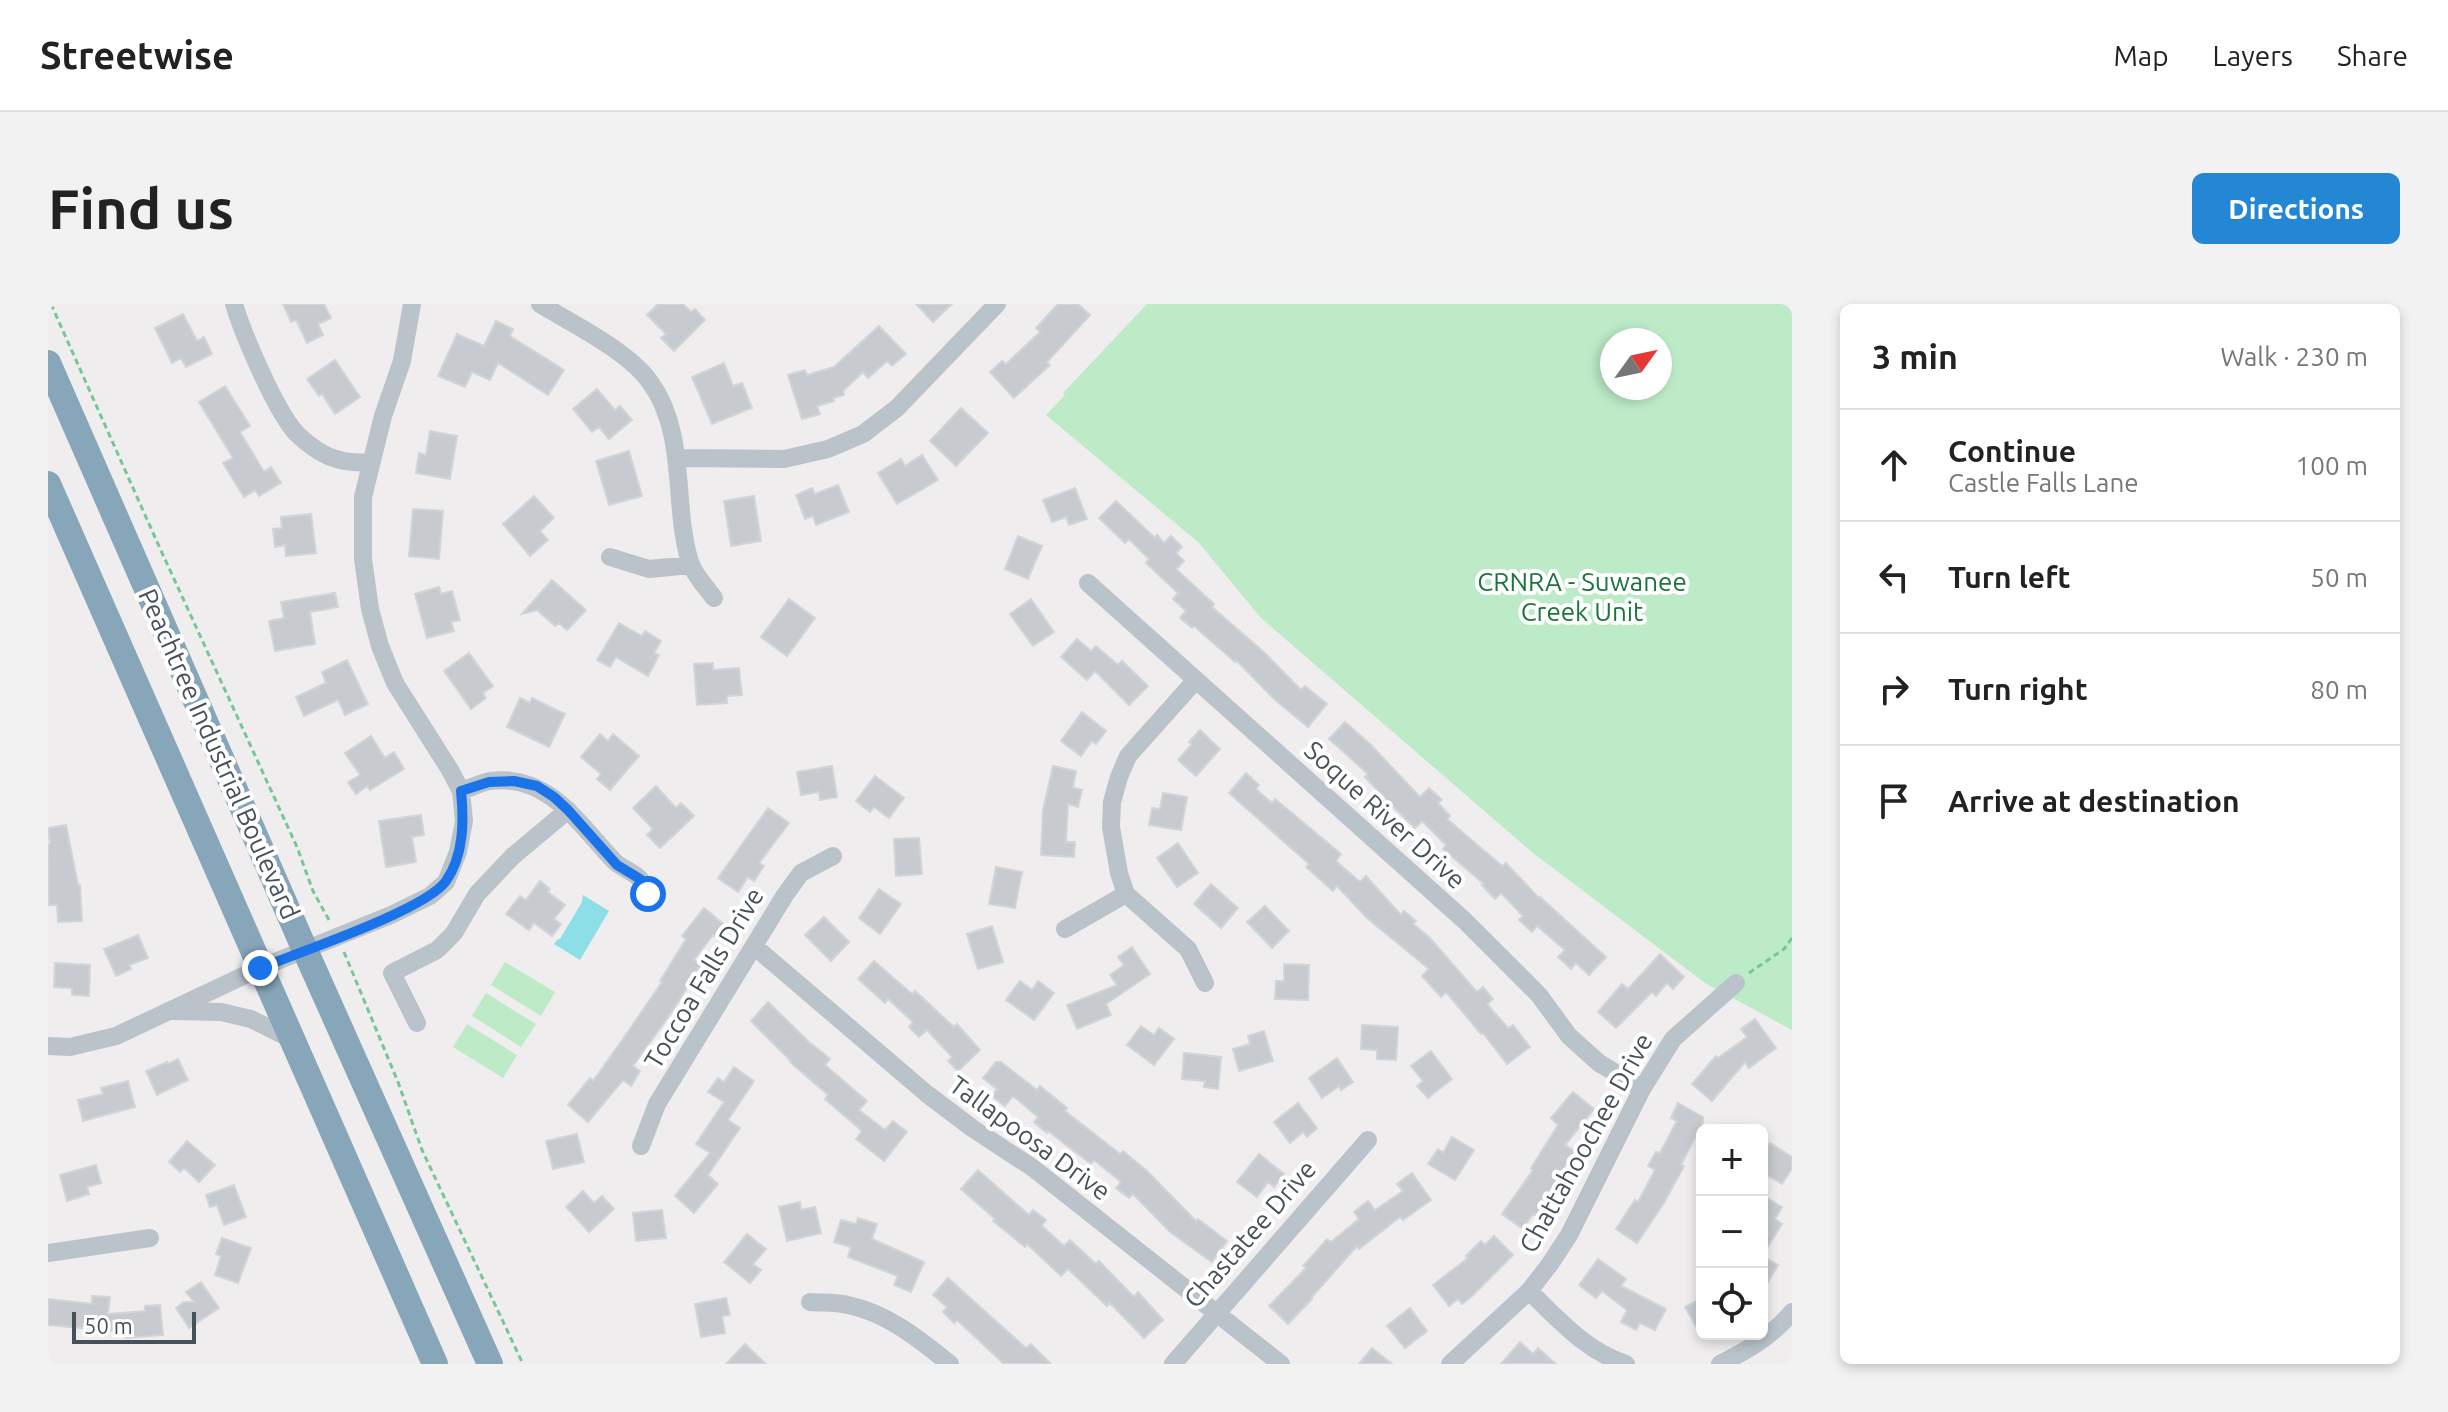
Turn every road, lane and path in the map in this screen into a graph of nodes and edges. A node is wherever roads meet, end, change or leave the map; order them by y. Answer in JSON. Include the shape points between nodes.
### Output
{"nodes":[{"id":1,"x":51,"y":304,"type":"edge"},
{"id":2,"x":234,"y":304,"type":"edge"},
{"id":3,"x":412,"y":304,"type":"edge"},
{"id":4,"x":540,"y":304,"type":"edge"},
{"id":5,"x":997,"y":304,"type":"edge"},
{"id":6,"x":48,"y":363,"type":"edge"},
{"id":7,"x":677,"y":458,"type":"junction"},
{"id":8,"x":371,"y":463,"type":"junction"},
{"id":9,"x":48,"y":484,"type":"edge"},
{"id":10,"x":610,"y":557,"type":"dead end"},
{"id":11,"x":691,"y":565,"type":"junction"},
{"id":12,"x":1088,"y":583,"type":"dead end"},
{"id":13,"x":714,"y":598,"type":"dead end"},
{"id":14,"x":1195,"y":681,"type":"junction"},
{"id":15,"x":461,"y":791,"type":"junction"},
{"id":16,"x":568,"y":810,"type":"junction"},
{"id":17,"x":833,"y":856,"type":"dead end"},
{"id":18,"x":648,"y":894,"type":"dead end"},
{"id":19,"x":1126,"y":894,"type":"junction"},
{"id":20,"x":1065,"y":929,"type":"dead end"},
{"id":21,"x":338,"y":938,"type":"junction"},
{"id":22,"x":1792,"y":938,"type":"edge"},
{"id":23,"x":755,"y":947,"type":"junction"},
{"id":24,"x":305,"y":950,"type":"junction"},
{"id":25,"x":260,"y":968,"type":"junction"},
{"id":26,"x":1205,"y":983,"type":"dead end"},
{"id":27,"x":1736,"y":983,"type":"joint"},
{"id":28,"x":166,"y":1011,"type":"junction"},
{"id":29,"x":417,"y":1023,"type":"dead end"},
{"id":30,"x":291,"y":1039,"type":"junction"},
{"id":31,"x":48,"y":1046,"type":"edge"},
{"id":32,"x":1642,"y":1089,"type":"junction"},
{"id":33,"x":1368,"y":1140,"type":"dead end"},
{"id":34,"x":641,"y":1146,"type":"dead end"},
{"id":35,"x":150,"y":1238,"type":"dead end"},
{"id":36,"x":48,"y":1253,"type":"edge"},
{"id":37,"x":1529,"y":1291,"type":"junction"},
{"id":38,"x":810,"y":1302,"type":"dead end"},
{"id":39,"x":1216,"y":1312,"type":"junction"},
{"id":40,"x":1792,"y":1312,"type":"edge"},
{"id":41,"x":435,"y":1364,"type":"edge"},
{"id":42,"x":490,"y":1364,"type":"edge"},
{"id":43,"x":523,"y":1364,"type":"edge"},
{"id":44,"x":950,"y":1364,"type":"edge"},
{"id":45,"x":1173,"y":1364,"type":"edge"},
{"id":46,"x":1281,"y":1364,"type":"edge"},
{"id":47,"x":1450,"y":1364,"type":"edge"},
{"id":48,"x":1626,"y":1364,"type":"edge"},
{"id":49,"x":1720,"y":1364,"type":"edge"}],
"edges":[{"from":1,"to":21,"type":"path"},
{"from":2,"to":8,"type":"street","via":[[276,400],[297,434],[339,460]]},
{"from":3,"to":8,"type":"street","via":[[402,361]]},
{"from":4,"to":7,"type":"street","via":[[621,354],[650,382],[665,409]]},
{"from":5,"to":7,"type":"street","via":[[897,408],[863,434],[784,459]]},
{"from":6,"to":24,"type":"highway","name":"Peachtree Industrial Boulevard"},
{"from":7,"to":11,"type":"street"},
{"from":8,"to":15,"type":"street","via":[[363,497],[363,559],[380,646],[395,683]]},
{"from":9,"to":25,"type":"highway","name":"Peachtree Industrial Boulevard"},
{"from":10,"to":11,"type":"street","via":[[649,569]]},
{"from":11,"to":13,"type":"street"},
{"from":12,"to":14,"type":"street","name":"Soque River Drive"},
{"from":14,"to":19,"type":"street","via":[[1128,756],[1119,777],[1111,827]]},
{"from":14,"to":32,"type":"street","name":"Soque River Drive","via":[[1512,966],[1569,1036],[1599,1063]]},
{"from":15,"to":16,"type":"street","via":[[514,781],[537,786]]},
{"from":15,"to":21,"type":"street","via":[[464,821],[446,882],[430,896]]},
{"from":16,"to":18,"type":"street","via":[[617,865],[640,879]]},
{"from":16,"to":29,"type":"street","via":[[477,894],[437,950],[392,973]]},
{"from":17,"to":23,"type":"street","name":"Toccoa Falls Drive","via":[[801,873]]},
{"from":19,"to":20,"type":"street"},
{"from":19,"to":26,"type":"street","via":[[1188,949]]},
{"from":21,"to":24,"type":"street"},
{"from":21,"to":43,"type":"path","via":[[422,1150]]},
{"from":22,"to":27,"type":"path"},
{"from":23,"to":34,"type":"street","name":"Toccoa Falls Drive","via":[[657,1104]]},
{"from":23,"to":39,"type":"street","name":"Tallapoosa Drive","via":[[927,1094],[1033,1168]]},
{"from":24,"to":25,"type":"street"},
{"from":24,"to":42,"type":"highway","name":"Peachtree Industrial Boulevard"},
{"from":25,"to":28,"type":"street"},
{"from":25,"to":30,"type":"highway","name":"Peachtree Industrial Boulevard"},
{"from":27,"to":32,"type":"street","name":"Chattahoochee Drive","via":[[1673,1039]]},
{"from":28,"to":30,"type":"street","via":[[236,1015]]},
{"from":28,"to":31,"type":"street","via":[[116,1036],[70,1047]]},
{"from":30,"to":41,"type":"highway","name":"Peachtree Industrial Boulevard"},
{"from":32,"to":37,"type":"street","name":"Chattahoochee Drive","via":[[1569,1235]]},
{"from":33,"to":39,"type":"street","name":"Chastatee Drive"},
{"from":35,"to":36,"type":"street"},
{"from":37,"to":47,"type":"street","name":"Chattahoochee Drive"},
{"from":37,"to":48,"type":"street","via":[[1576,1337]]},
{"from":38,"to":44,"type":"street","via":[[848,1305],[882,1317]]},
{"from":39,"to":45,"type":"street","name":"Chastatee Drive"},
{"from":39,"to":46,"type":"street","name":"Tallapoosa Drive"},
{"from":40,"to":49,"type":"street","via":[[1751,1349]]}]}
